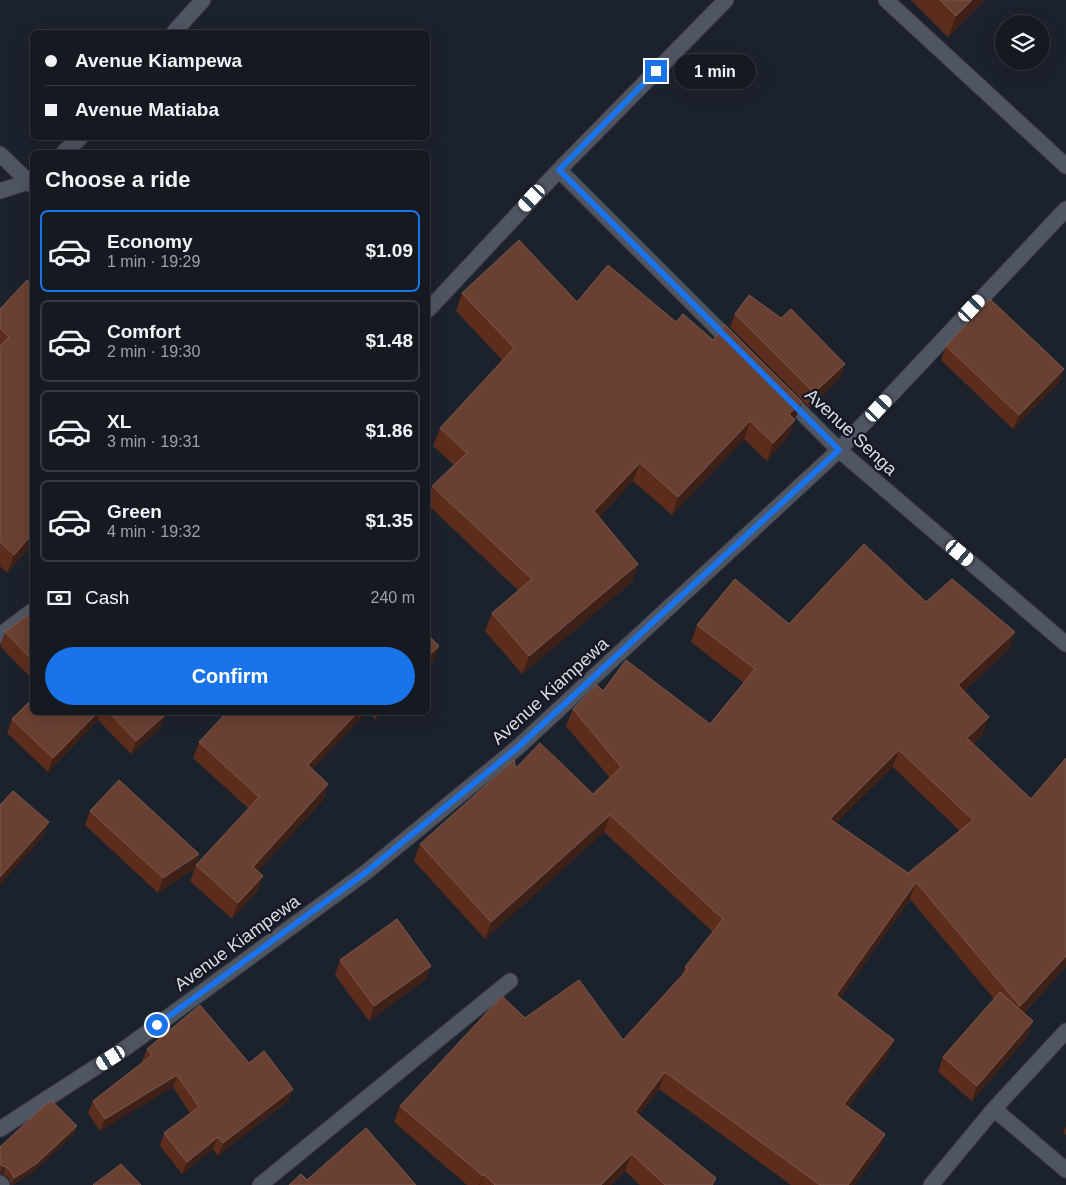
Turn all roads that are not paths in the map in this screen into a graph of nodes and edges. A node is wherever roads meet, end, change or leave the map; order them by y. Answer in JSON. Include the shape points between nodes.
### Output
{"nodes":[{"id":1,"x":203,"y":0,"type":"edge"},
{"id":2,"x":726,"y":0,"type":"edge"},
{"id":3,"x":886,"y":0,"type":"edge"},
{"id":4,"x":176,"y":30,"type":"edge"},
{"id":5,"x":78,"y":140,"type":"edge"},
{"id":6,"x":66,"y":150,"type":"edge"},
{"id":7,"x":0,"y":154,"type":"edge"},
{"id":8,"x":1066,"y":166,"type":"edge"},
{"id":9,"x":559,"y":170,"type":"junction"},
{"id":10,"x":30,"y":181,"type":"edge"},
{"id":11,"x":30,"y":182,"type":"edge"},
{"id":12,"x":0,"y":191,"type":"edge"},
{"id":13,"x":1066,"y":209,"type":"edge"},
{"id":14,"x":430,"y":308,"type":"edge"},
{"id":15,"x":741,"y":352,"type":"edge"},
{"id":16,"x":776,"y":387,"type":"edge"},
{"id":17,"x":839,"y":450,"type":"junction"},
{"id":18,"x":30,"y":612,"type":"edge"},
{"id":19,"x":0,"y":635,"type":"edge"},
{"id":20,"x":1066,"y":644,"type":"edge"},
{"id":21,"x":510,"y":981,"type":"dead end"},
{"id":22,"x":1066,"y":1031,"type":"edge"},
{"id":23,"x":994,"y":1109,"type":"junction"},
{"id":24,"x":0,"y":1129,"type":"edge"},
{"id":25,"x":1066,"y":1170,"type":"edge"},
{"id":26,"x":260,"y":1185,"type":"edge"},
{"id":27,"x":931,"y":1185,"type":"edge"}],
"edges":[{"from":1,"to":4,"type":"street"},
{"from":2,"to":9,"type":"street"},
{"from":3,"to":8,"type":"street"},
{"from":5,"to":6,"type":"street"},
{"from":7,"to":10,"type":"street"},
{"from":9,"to":14,"type":"street"},
{"from":9,"to":15,"type":"street"},
{"from":11,"to":12,"type":"street"},
{"from":13,"to":17,"type":"street","name":"Avenue Kiampewa"},
{"from":16,"to":17,"type":"street","name":"Avenue Senga"},
{"from":17,"to":20,"type":"street","name":"Avenue Senga"},
{"from":17,"to":24,"type":"street","name":"Avenue Kiampewa","via":[[517,748],[365,873],[127,1047]]},
{"from":18,"to":19,"type":"street"},
{"from":21,"to":26,"type":"street"},
{"from":22,"to":23,"type":"street"},
{"from":23,"to":25,"type":"street"},
{"from":23,"to":27,"type":"street"}]}
